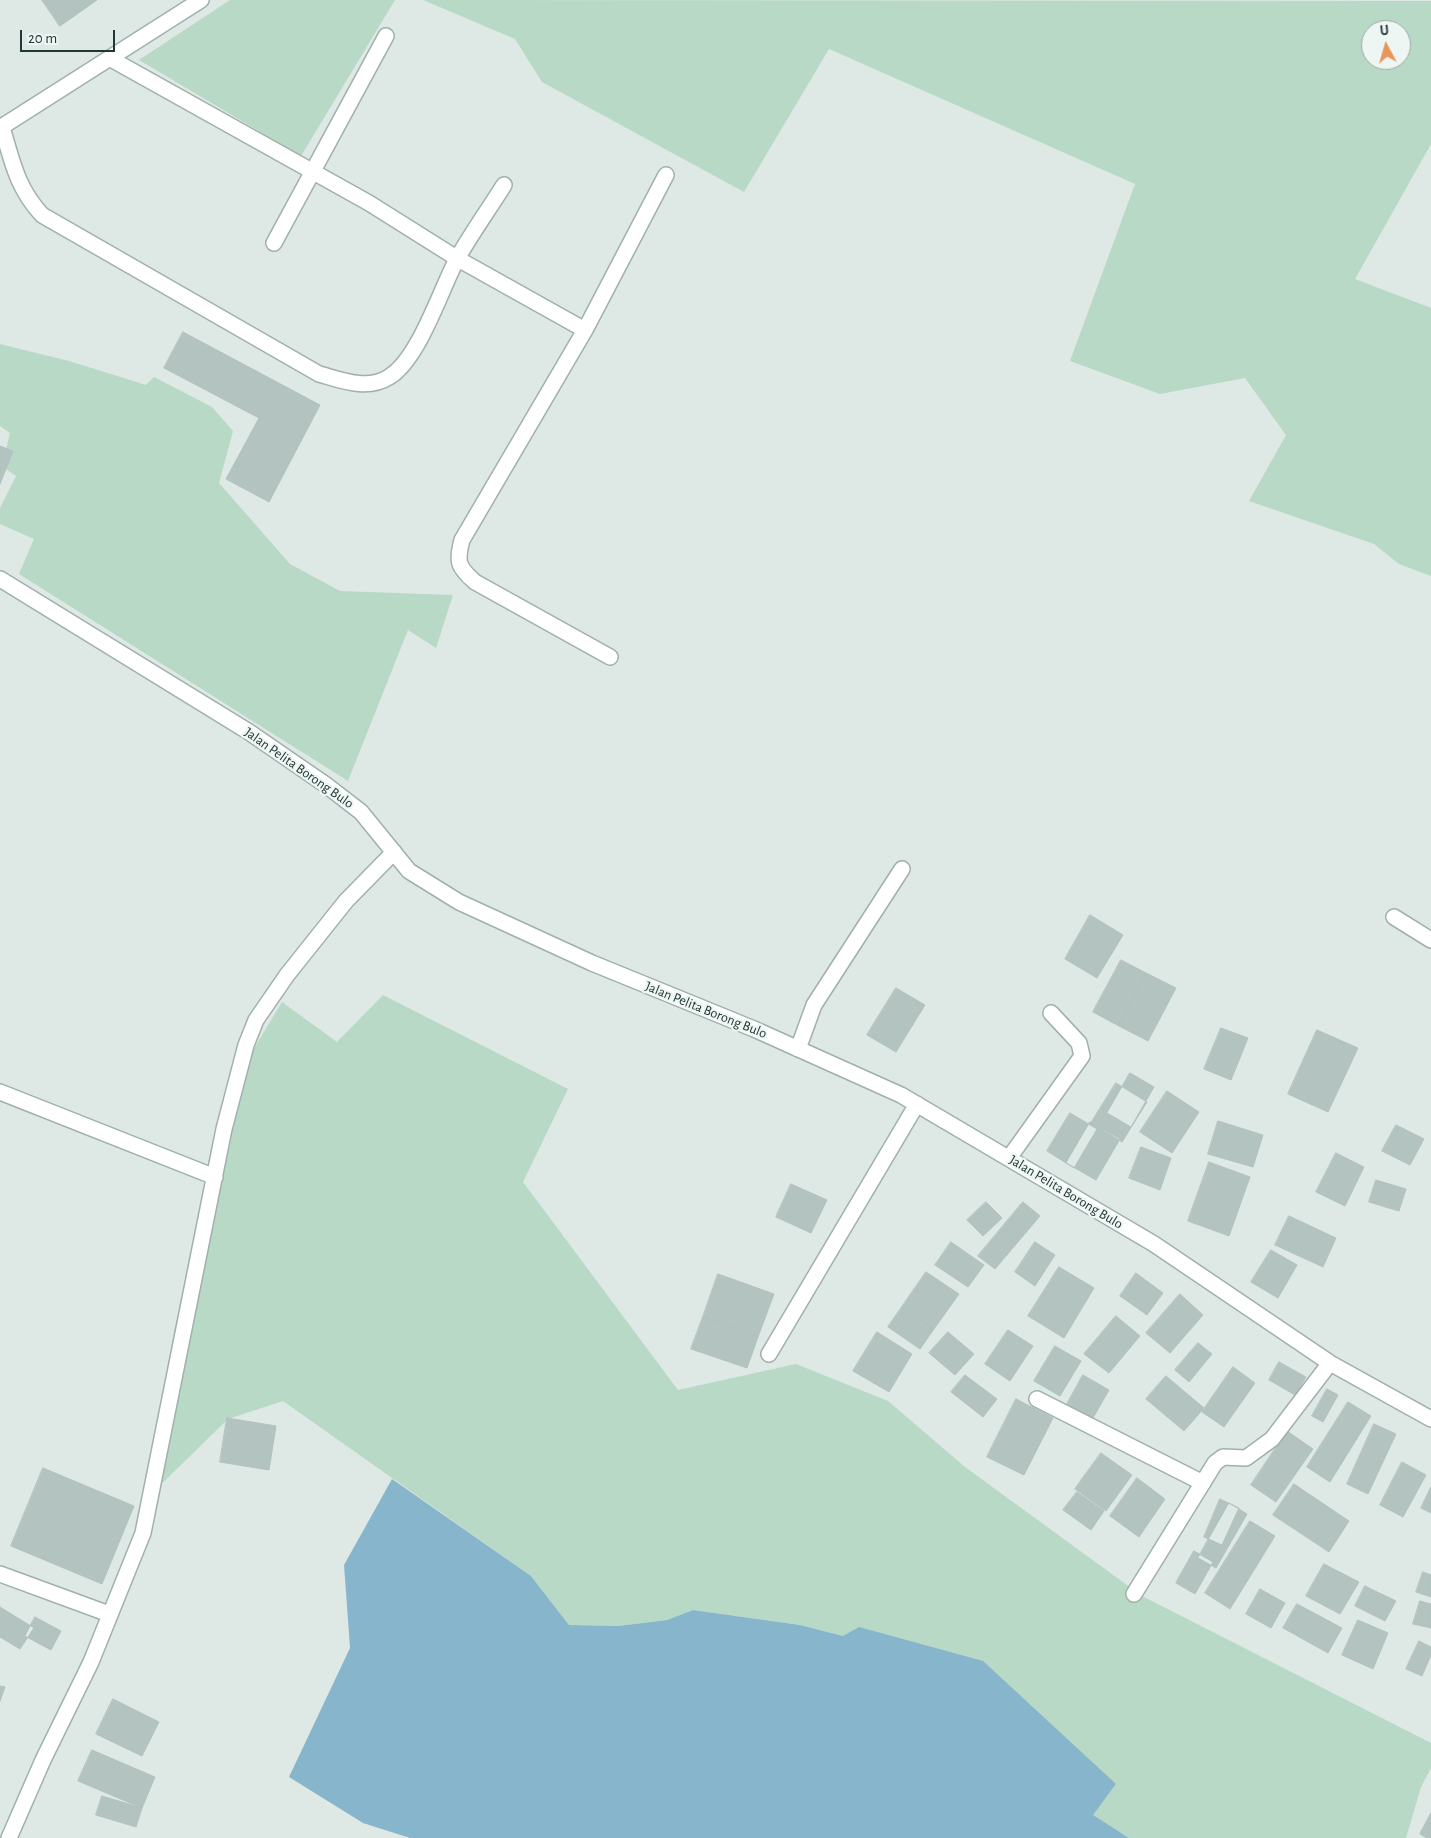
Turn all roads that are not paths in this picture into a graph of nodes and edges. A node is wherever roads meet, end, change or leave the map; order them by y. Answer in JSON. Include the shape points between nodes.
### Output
{"nodes":[{"id":1,"x":201,"y":0,"type":"edge"},
{"id":2,"x":386,"y":36,"type":"dead end"},
{"id":3,"x":111,"y":59,"type":"junction"},
{"id":4,"x":1,"y":127,"type":"edge"},
{"id":5,"x":311,"y":172,"type":"junction"},
{"id":6,"x":666,"y":176,"type":"dead end"},
{"id":7,"x":504,"y":185,"type":"dead end"},
{"id":8,"x":274,"y":243,"type":"dead end"},
{"id":9,"x":458,"y":259,"type":"junction"},
{"id":10,"x":585,"y":330,"type":"junction"},
{"id":11,"x":0,"y":578,"type":"edge"},
{"id":12,"x":610,"y":657,"type":"dead end"},
{"id":13,"x":394,"y":852,"type":"junction"},
{"id":14,"x":902,"y":869,"type":"dead end"},
{"id":15,"x":1394,"y":917,"type":"dead end"},
{"id":16,"x":1431,"y":940,"type":"edge"},
{"id":17,"x":1051,"y":1013,"type":"dead end"},
{"id":18,"x":798,"y":1049,"type":"junction"},
{"id":19,"x":0,"y":1092,"type":"edge"},
{"id":20,"x":917,"y":1104,"type":"junction"},
{"id":21,"x":1008,"y":1158,"type":"junction"},
{"id":22,"x":215,"y":1177,"type":"junction"},
{"id":23,"x":769,"y":1354,"type":"dead end"},
{"id":24,"x":1330,"y":1363,"type":"junction"},
{"id":25,"x":1037,"y":1399,"type":"dead end"},
{"id":26,"x":1431,"y":1419,"type":"edge"},
{"id":27,"x":1203,"y":1483,"type":"junction"},
{"id":28,"x":0,"y":1574,"type":"edge"},
{"id":29,"x":1134,"y":1594,"type":"dead end"},
{"id":30,"x":109,"y":1614,"type":"junction"},
{"id":31,"x":10,"y":1838,"type":"edge"}],
"edges":[{"from":1,"to":3,"type":"street"},
{"from":2,"to":5,"type":"street"},
{"from":3,"to":4,"type":"street"},
{"from":3,"to":5,"type":"street"},
{"from":4,"to":9,"type":"street","via":[[18,183],[42,215],[319,374],[356,384],[371,384],[389,377],[405,363],[414,348]]},
{"from":5,"to":8,"type":"street"},
{"from":5,"to":9,"type":"street","via":[[369,203]]},
{"from":6,"to":10,"type":"street"},
{"from":7,"to":9,"type":"street"},
{"from":9,"to":10,"type":"street"},
{"from":10,"to":12,"type":"street","via":[[462,540],[458,555],[460,569],[475,582]]},
{"from":11,"to":13,"type":"street","name":"Jalan Pelita Borong Bulo","via":[[249,732],[326,785],[361,812]]},
{"from":13,"to":18,"type":"street","name":"Jalan Pelita Borong Bulo","via":[[409,871],[459,902],[592,963]]},
{"from":13,"to":22,"type":"street","via":[[346,901],[256,1020],[226,1120]]},
{"from":14,"to":18,"type":"street","via":[[814,1005]]},
{"from":15,"to":16,"type":"street"},
{"from":17,"to":21,"type":"street","via":[[1079,1042],[1082,1056]]},
{"from":18,"to":20,"type":"street","name":"Jalan Pelita Borong Bulo"},
{"from":19,"to":22,"type":"street"},
{"from":20,"to":21,"type":"street","name":"Jalan Pelita Borong Bulo"},
{"from":20,"to":23,"type":"street"},
{"from":21,"to":24,"type":"street","name":"Jalan Pelita Borong Bulo","via":[[1154,1244]]},
{"from":22,"to":30,"type":"street","via":[[143,1532]]},
{"from":24,"to":26,"type":"street","name":"Jalan Pelita Borong Bulo"},
{"from":24,"to":27,"type":"street","via":[[1272,1439],[1246,1458],[1223,1457],[1215,1463]]},
{"from":25,"to":27,"type":"street"},
{"from":27,"to":29,"type":"street"},
{"from":28,"to":30,"type":"street"},
{"from":30,"to":31,"type":"street","via":[[91,1662],[43,1760]]}]}
